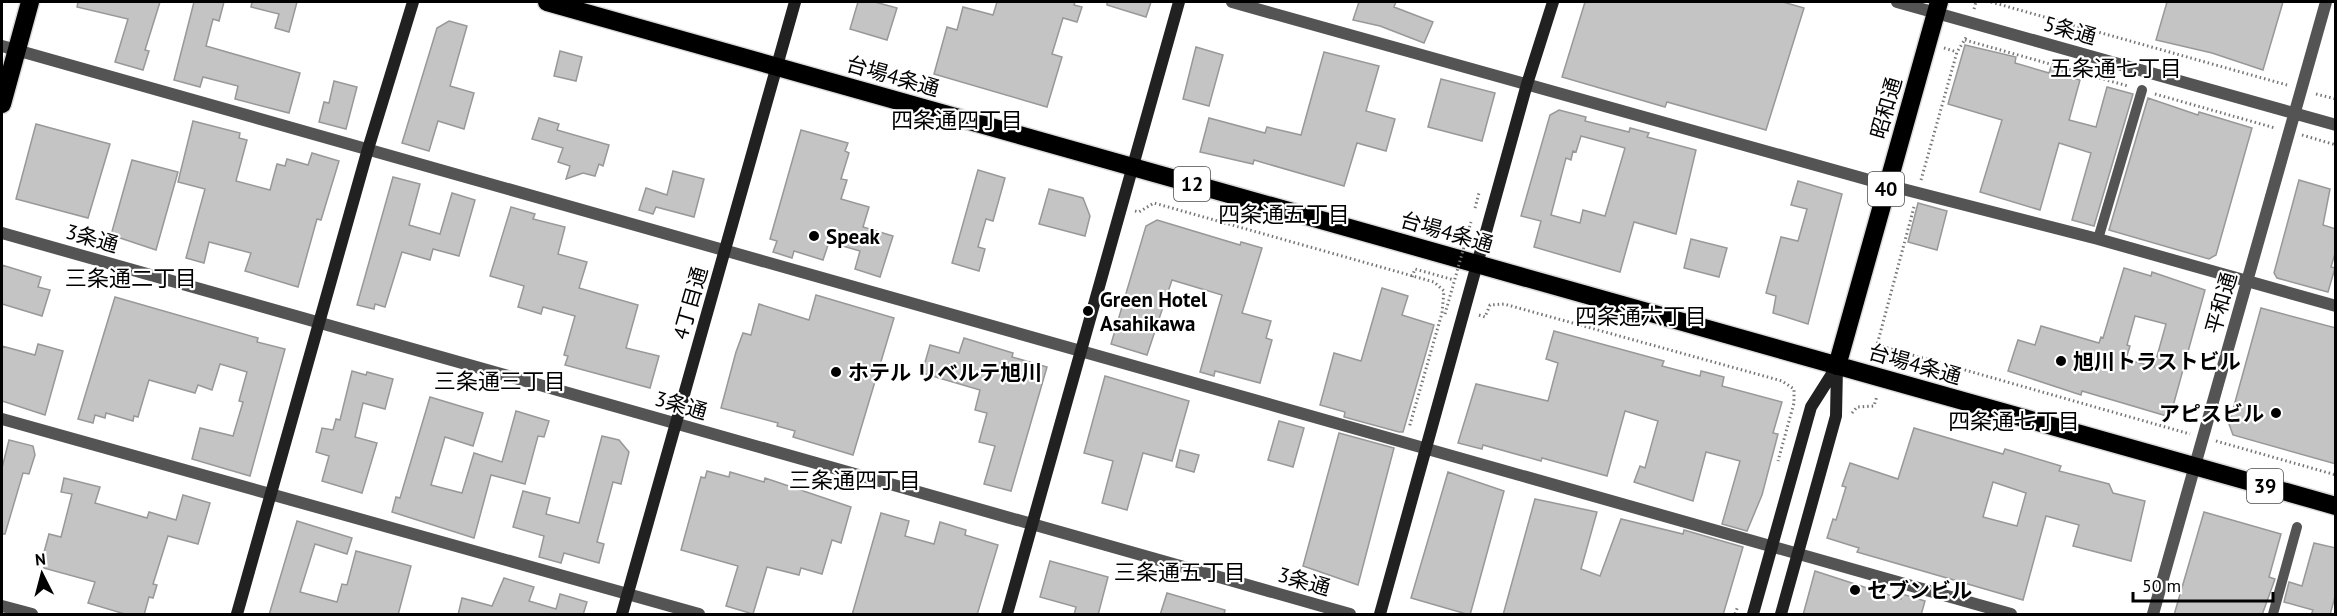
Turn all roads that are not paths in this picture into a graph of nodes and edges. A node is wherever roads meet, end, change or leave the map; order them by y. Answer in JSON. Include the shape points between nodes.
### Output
{"nodes":[{"id":1,"x":30,"y":2,"type":"edge"},
{"id":2,"x":413,"y":2,"type":"edge"},
{"id":3,"x":547,"y":2,"type":"edge"},
{"id":4,"x":795,"y":2,"type":"edge"},
{"id":5,"x":1179,"y":2,"type":"edge"},
{"id":6,"x":1232,"y":2,"type":"edge"},
{"id":7,"x":1553,"y":2,"type":"edge"},
{"id":8,"x":1898,"y":2,"type":"edge"},
{"id":9,"x":2326,"y":2,"type":"edge"},
{"id":10,"x":1938,"y":7,"type":"edge"},
{"id":11,"x":9,"y":48,"type":"edge"},
{"id":12,"x":777,"y":66,"type":"junction"},
{"id":13,"x":1527,"y":84,"type":"junction"},
{"id":14,"x":2142,"y":90,"type":"dead end"},
{"id":15,"x":2,"y":104,"type":"edge"},
{"id":16,"x":2295,"y":114,"type":"junction"},
{"id":17,"x":2336,"y":125,"type":"edge"},
{"id":18,"x":368,"y":149,"type":"junction"},
{"id":19,"x":1133,"y":167,"type":"junction"},
{"id":20,"x":1887,"y":185,"type":"junction"},
{"id":21,"x":2,"y":232,"type":"edge"},
{"id":22,"x":2098,"y":239,"type":"junction"},
{"id":23,"x":725,"y":249,"type":"junction"},
{"id":24,"x":1477,"y":264,"type":"junction"},
{"id":25,"x":2247,"y":282,"type":"junction"},
{"id":26,"x":2336,"y":306,"type":"edge"},
{"id":27,"x":320,"y":323,"type":"junction"},
{"id":28,"x":1082,"y":350,"type":"junction"},
{"id":29,"x":1837,"y":366,"type":"junction"},
{"id":30,"x":2,"y":419,"type":"edge"},
{"id":31,"x":676,"y":424,"type":"junction"},
{"id":32,"x":1426,"y":448,"type":"junction"},
{"id":33,"x":2195,"y":467,"type":"junction"},
{"id":34,"x":272,"y":495,"type":"junction"},
{"id":35,"x":2336,"y":506,"type":"edge"},
{"id":36,"x":1033,"y":525,"type":"junction"},
{"id":37,"x":2297,"y":527,"type":"dead end"},
{"id":38,"x":1772,"y":547,"type":"junction"},
{"id":39,"x":1798,"y":554,"type":"junction"},
{"id":40,"x":628,"y":595,"type":"junction"},
{"id":41,"x":2,"y":606,"type":"edge"},
{"id":42,"x":32,"y":615,"type":"edge"},
{"id":43,"x":237,"y":615,"type":"edge"},
{"id":44,"x":622,"y":615,"type":"edge"},
{"id":45,"x":699,"y":615,"type":"edge"},
{"id":46,"x":1007,"y":615,"type":"edge"},
{"id":47,"x":1350,"y":615,"type":"edge"},
{"id":48,"x":1380,"y":615,"type":"edge"},
{"id":49,"x":1753,"y":615,"type":"edge"},
{"id":50,"x":1781,"y":615,"type":"edge"},
{"id":51,"x":2010,"y":615,"type":"edge"},
{"id":52,"x":2153,"y":615,"type":"edge"},
{"id":53,"x":2273,"y":615,"type":"edge"}],
"edges":[{"from":1,"to":11,"type":"highway"},
{"from":2,"to":18,"type":"street"},
{"from":3,"to":12,"type":"highway","name":"台場4条通","number":"12"},
{"from":4,"to":12,"type":"street","name":"4丁目通"},
{"from":5,"to":19,"type":"street"},
{"from":6,"to":13,"type":"street"},
{"from":7,"to":13,"type":"street"},
{"from":8,"to":10,"type":"street","name":"5条通"},
{"from":9,"to":16,"type":"street","name":"平和通"},
{"from":10,"to":16,"type":"street","name":"5条通"},
{"from":10,"to":20,"type":"highway","name":"昭和通","number":"40"},
{"from":11,"to":15,"type":"highway"},
{"from":11,"to":18,"type":"street"},
{"from":12,"to":19,"type":"highway","name":"台場4条通","number":"12"},
{"from":12,"to":23,"type":"street","name":"4丁目通"},
{"from":13,"to":20,"type":"street"},
{"from":13,"to":24,"type":"street"},
{"from":14,"to":22,"type":"lane"},
{"from":16,"to":17,"type":"street","name":"5条通"},
{"from":16,"to":25,"type":"street","name":"平和通"},
{"from":18,"to":23,"type":"street"},
{"from":18,"to":27,"type":"street"},
{"from":19,"to":24,"type":"highway","name":"台場4条通","number":"12"},
{"from":19,"to":28,"type":"street"},
{"from":20,"to":22,"type":"street"},
{"from":20,"to":29,"type":"highway","name":"昭和通","number":"40"},
{"from":21,"to":27,"type":"street","name":"3条通"},
{"from":22,"to":25,"type":"street"},
{"from":23,"to":28,"type":"street"},
{"from":23,"to":31,"type":"street","name":"4丁目通"},
{"from":24,"to":29,"type":"highway","name":"台場4条通","number":"12"},
{"from":24,"to":32,"type":"street"},
{"from":25,"to":26,"type":"street"},
{"from":25,"to":33,"type":"street","name":"平和通"},
{"from":27,"to":31,"type":"street","name":"3条通"},
{"from":27,"to":34,"type":"street"},
{"from":28,"to":32,"type":"street"},
{"from":28,"to":36,"type":"street"},
{"from":29,"to":33,"type":"highway","name":"台場4条通","number":"12"},
{"from":29,"to":38,"type":"street","name":"昭和通","via":[[1810,407]]},
{"from":29,"to":39,"type":"street","name":"昭和通","via":[[1836,416]]},
{"from":30,"to":34,"type":"street"},
{"from":31,"to":36,"type":"street","name":"3条通"},
{"from":31,"to":40,"type":"street","name":"4丁目通"},
{"from":32,"to":38,"type":"street"},
{"from":32,"to":48,"type":"street"},
{"from":33,"to":35,"type":"highway","name":"台場4条通","number":"39"},
{"from":33,"to":52,"type":"street","name":"平和通"},
{"from":34,"to":40,"type":"street"},
{"from":34,"to":43,"type":"street"},
{"from":36,"to":46,"type":"street"},
{"from":36,"to":47,"type":"street","name":"3条通"},
{"from":37,"to":53,"type":"lane"},
{"from":38,"to":39,"type":"street"},
{"from":38,"to":49,"type":"street","name":"昭和通"},
{"from":39,"to":50,"type":"street","name":"昭和通"},
{"from":39,"to":51,"type":"street"},
{"from":40,"to":44,"type":"street","name":"4丁目通"},
{"from":40,"to":45,"type":"street"},
{"from":41,"to":42,"type":"street"}]}
